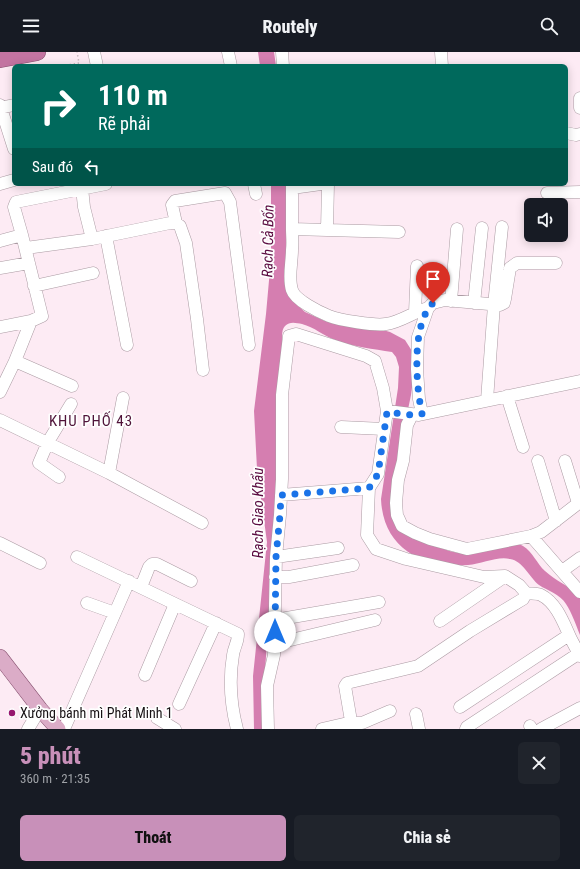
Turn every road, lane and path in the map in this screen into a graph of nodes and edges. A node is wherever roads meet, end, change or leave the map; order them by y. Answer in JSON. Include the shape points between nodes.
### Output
{"nodes":[{"id":1,"x":37,"y":52,"type":"edge"},
{"id":2,"x":77,"y":52,"type":"edge"},
{"id":3,"x":94,"y":52,"type":"edge"},
{"id":4,"x":228,"y":52,"type":"edge"},
{"id":5,"x":282,"y":52,"type":"edge"},
{"id":6,"x":441,"y":52,"type":"edge"},
{"id":7,"x":0,"y":60,"type":"edge"},
{"id":8,"x":73,"y":64,"type":"edge"},
{"id":9,"x":97,"y":64,"type":"edge"},
{"id":10,"x":231,"y":64,"type":"edge"},
{"id":11,"x":283,"y":64,"type":"edge"},
{"id":12,"x":442,"y":64,"type":"edge"},
{"id":13,"x":580,"y":98,"type":"edge"},
{"id":14,"x":12,"y":105,"type":"edge"},
{"id":15,"x":0,"y":107,"type":"edge"},
{"id":16,"x":580,"y":108,"type":"edge"},
{"id":17,"x":4,"y":133,"type":"edge"},
{"id":18,"x":568,"y":133,"type":"edge"},
{"id":19,"x":580,"y":134,"type":"edge"},
{"id":20,"x":12,"y":145,"type":"edge"},
{"id":21,"x":12,"y":181,"type":"edge"},
{"id":22,"x":0,"y":184,"type":"edge"},
{"id":23,"x":94,"y":186,"type":"edge"},
{"id":24,"x":292,"y":186,"type":"edge"},
{"id":25,"x":328,"y":186,"type":"edge"},
{"id":26,"x":82,"y":188,"type":"junction"},
{"id":27,"x":580,"y":192,"type":"edge"},
{"id":28,"x":547,"y":194,"type":"dead end"},
{"id":29,"x":176,"y":223,"type":"junction"},
{"id":30,"x":482,"y":228,"type":"dead end"},
{"id":31,"x":502,"y":228,"type":"dead end"},
{"id":32,"x":292,"y":229,"type":"junction"},
{"id":33,"x":457,"y":229,"type":"dead end"},
{"id":34,"x":327,"y":230,"type":"junction"},
{"id":35,"x":399,"y":232,"type":"dead end"},
{"id":36,"x":22,"y":235,"type":"junction"},
{"id":37,"x":106,"y":236,"type":"junction"},
{"id":38,"x":92,"y":239,"type":"junction"},
{"id":39,"x":0,"y":241,"type":"edge"},
{"id":40,"x":26,"y":248,"type":"junction"},
{"id":41,"x":28,"y":262,"type":"junction"},
{"id":42,"x":556,"y":263,"type":"dead end"},
{"id":43,"x":417,"y":266,"type":"dead end"},
{"id":44,"x":0,"y":268,"type":"edge"},
{"id":45,"x":93,"y":273,"type":"dead end"},
{"id":46,"x":34,"y":286,"type":"junction"},
{"id":47,"x":452,"y":301,"type":"junction"},
{"id":48,"x":474,"y":303,"type":"junction"},
{"id":49,"x":494,"y":305,"type":"junction"},
{"id":50,"x":428,"y":308,"type":"junction"},
{"id":51,"x":415,"y":312,"type":"junction"},
{"id":52,"x":31,"y":322,"type":"junction"},
{"id":53,"x":0,"y":327,"type":"edge"},
{"id":54,"x":126,"y":345,"type":"dead end"},
{"id":55,"x":249,"y":345,"type":"dead end"},
{"id":56,"x":15,"y":361,"type":"junction"},
{"id":57,"x":203,"y":370,"type":"dead end"},
{"id":58,"x":580,"y":380,"type":"edge"},
{"id":59,"x":72,"y":386,"type":"dead end"},
{"id":60,"x":0,"y":392,"type":"edge"},
{"id":61,"x":507,"y":396,"type":"junction"},
{"id":62,"x":123,"y":398,"type":"dead end"},
{"id":63,"x":487,"y":400,"type":"junction"},
{"id":64,"x":71,"y":404,"type":"dead end"},
{"id":65,"x":388,"y":412,"type":"junction"},
{"id":66,"x":417,"y":414,"type":"junction"},
{"id":67,"x":0,"y":420,"type":"edge"},
{"id":68,"x":342,"y":427,"type":"dead end"},
{"id":69,"x":384,"y":429,"type":"junction"},
{"id":70,"x":48,"y":442,"type":"junction"},
{"id":71,"x":523,"y":447,"type":"dead end"},
{"id":72,"x":538,"y":461,"type":"dead end"},
{"id":73,"x":565,"y":461,"type":"dead end"},
{"id":74,"x":109,"y":473,"type":"junction"},
{"id":75,"x":60,"y":477,"type":"dead end"},
{"id":76,"x":369,"y":488,"type":"junction"},
{"id":77,"x":281,"y":495,"type":"junction"},
{"id":78,"x":579,"y":502,"type":"edge"},
{"id":79,"x":556,"y":520,"type":"junction"},
{"id":80,"x":202,"y":522,"type":"dead end"},
{"id":81,"x":531,"y":536,"type":"junction"},
{"id":82,"x":0,"y":543,"type":"edge"},
{"id":83,"x":338,"y":548,"type":"dead end"},
{"id":84,"x":77,"y":557,"type":"dead end"},
{"id":85,"x":276,"y":557,"type":"junction"},
{"id":86,"x":580,"y":558,"type":"edge"},
{"id":87,"x":40,"y":563,"type":"dead end"},
{"id":88,"x":353,"y":565,"type":"dead end"},
{"id":89,"x":562,"y":571,"type":"junction"},
{"id":90,"x":505,"y":576,"type":"junction"},
{"id":91,"x":275,"y":577,"type":"junction"},
{"id":92,"x":129,"y":581,"type":"junction"},
{"id":93,"x":190,"y":581,"type":"dead end"},
{"id":94,"x":141,"y":587,"type":"junction"},
{"id":95,"x":580,"y":592,"type":"edge"},
{"id":96,"x":526,"y":593,"type":"junction"},
{"id":97,"x":379,"y":602,"type":"dead end"},
{"id":98,"x":87,"y":603,"type":"dead end"},
{"id":99,"x":175,"y":604,"type":"junction"},
{"id":100,"x":115,"y":613,"type":"junction"},
{"id":101,"x":275,"y":620,"type":"junction"},
{"id":102,"x":375,"y":620,"type":"dead end"},
{"id":103,"x":440,"y":621,"type":"dead end"},
{"id":104,"x":216,"y":623,"type":"junction"},
{"id":105,"x":571,"y":639,"type":"junction"},
{"id":106,"x":274,"y":644,"type":"junction"},
{"id":107,"x":579,"y":655,"type":"edge"},
{"id":108,"x":0,"y":657,"type":"edge"},
{"id":109,"x":145,"y":675,"type":"dead end"},
{"id":110,"x":179,"y":704,"type":"dead end"},
{"id":111,"x":460,"y":707,"type":"dead end"},
{"id":112,"x":580,"y":708,"type":"edge"},
{"id":113,"x":40,"y":709,"type":"junction"},
{"id":114,"x":390,"y":711,"type":"dead end"},
{"id":115,"x":416,"y":714,"type":"dead end"},
{"id":116,"x":156,"y":718,"type":"dead end"},
{"id":117,"x":348,"y":723,"type":"junction"},
{"id":118,"x":55,"y":727,"type":"edge"},
{"id":119,"x":534,"y":728,"type":"edge"},
{"id":120,"x":28,"y":729,"type":"edge"},
{"id":121,"x":175,"y":729,"type":"edge"},
{"id":122,"x":237,"y":729,"type":"edge"},
{"id":123,"x":268,"y":729,"type":"edge"},
{"id":124,"x":322,"y":729,"type":"edge"},
{"id":125,"x":419,"y":729,"type":"edge"},
{"id":126,"x":466,"y":729,"type":"edge"}],
"edges":[{"from":1,"to":7,"type":"highway"},
{"from":2,"to":8,"type":"path","via":[[79,63]]},
{"from":3,"to":9,"type":"street"},
{"from":4,"to":10,"type":"street"},
{"from":5,"to":11,"type":"street"},
{"from":6,"to":12,"type":"street"},
{"from":13,"to":16,"type":"street"},
{"from":14,"to":15,"type":"street"},
{"from":15,"to":17,"type":"street"},
{"from":17,"to":20,"type":"street"},
{"from":18,"to":19,"type":"street"},
{"from":21,"to":22,"type":"street"},
{"from":23,"to":26,"type":"street"},
{"from":24,"to":32,"type":"street"},
{"from":25,"to":34,"type":"street"},
{"from":26,"to":36,"type":"street","via":[[16,202],[14,207]]},
{"from":26,"to":38,"type":"street"},
{"from":27,"to":28,"type":"street"},
{"from":29,"to":37,"type":"street"},
{"from":29,"to":55,"type":"street","via":[[172,205],[174,201],[225,193],[227,196],[230,202]]},
{"from":29,"to":57,"type":"street","via":[[180,226],[186,243]]},
{"from":30,"to":48,"type":"street"},
{"from":31,"to":49,"type":"street"},
{"from":32,"to":34,"type":"street"},
{"from":32,"to":51,"type":"street","via":[[292,291],[311,307],[330,316],[384,324],[401,320]]},
{"from":33,"to":47,"type":"street"},
{"from":34,"to":35,"type":"street"},
{"from":36,"to":39,"type":"street"},
{"from":36,"to":40,"type":"street"},
{"from":37,"to":38,"type":"street"},
{"from":37,"to":54,"type":"street"},
{"from":38,"to":40,"type":"street"},
{"from":40,"to":41,"type":"street"},
{"from":41,"to":44,"type":"street"},
{"from":41,"to":46,"type":"street"},
{"from":42,"to":49,"type":"street","via":[[517,263],[510,268],[504,303]]},
{"from":43,"to":51,"type":"street"},
{"from":45,"to":46,"type":"street"},
{"from":46,"to":52,"type":"street","via":[[42,316]]},
{"from":47,"to":48,"type":"street"},
{"from":47,"to":50,"type":"street","via":[[433,303]]},
{"from":48,"to":49,"type":"street"},
{"from":49,"to":63,"type":"street"},
{"from":50,"to":51,"type":"street"},
{"from":50,"to":66,"type":"street","via":[[418,337]]},
{"from":52,"to":53,"type":"street"},
{"from":52,"to":56,"type":"street"},
{"from":56,"to":59,"type":"street"},
{"from":56,"to":60,"type":"street"},
{"from":58,"to":61,"type":"street"},
{"from":61,"to":63,"type":"street"},
{"from":61,"to":71,"type":"street"},
{"from":62,"to":74,"type":"street"},
{"from":63,"to":66,"type":"street"},
{"from":64,"to":70,"type":"street"},
{"from":65,"to":66,"type":"street"},
{"from":65,"to":69,"type":"street"},
{"from":65,"to":77,"type":"street","via":[[376,361],[296,334],[289,336],[282,395]]},
{"from":66,"to":81,"type":"street","via":[[406,425],[404,455],[398,480],[397,515],[402,526],[430,539],[467,549]]},
{"from":67,"to":70,"type":"street"},
{"from":68,"to":69,"type":"street"},
{"from":69,"to":76,"type":"street","via":[[378,474]]},
{"from":70,"to":74,"type":"street"},
{"from":70,"to":75,"type":"street","via":[[39,463]]},
{"from":72,"to":79,"type":"street"},
{"from":73,"to":78,"type":"street"},
{"from":74,"to":80,"type":"street"},
{"from":76,"to":77,"type":"street"},
{"from":76,"to":90,"type":"street","via":[[367,535],[376,549],[406,559],[484,577]]},
{"from":77,"to":85,"type":"street"},
{"from":78,"to":79,"type":"street"},
{"from":79,"to":81,"type":"street","via":[[541,532]]},
{"from":81,"to":89,"type":"street"},
{"from":82,"to":87,"type":"street"},
{"from":83,"to":85,"type":"street"},
{"from":84,"to":92,"type":"street"},
{"from":85,"to":91,"type":"street"},
{"from":86,"to":89,"type":"street"},
{"from":88,"to":91,"type":"street","via":[[289,578]]},
{"from":89,"to":95,"type":"street"},
{"from":90,"to":96,"type":"street"},
{"from":90,"to":103,"type":"street"},
{"from":91,"to":101,"type":"street"},
{"from":92,"to":94,"type":"street"},
{"from":92,"to":100,"type":"street"},
{"from":93,"to":94,"type":"street","via":[[157,564],[152,564]]},
{"from":94,"to":99,"type":"street"},
{"from":96,"to":105,"type":"street","via":[[541,594],[549,601],[560,614]]},
{"from":96,"to":117,"type":"street","via":[[523,599],[418,666],[347,683],[344,686],[351,721]]},
{"from":97,"to":101,"type":"street"},
{"from":98,"to":100,"type":"street"},
{"from":99,"to":104,"type":"street"},
{"from":99,"to":109,"type":"street"},
{"from":100,"to":118,"type":"street"},
{"from":101,"to":106,"type":"street"},
{"from":102,"to":106,"type":"street"},
{"from":104,"to":110,"type":"street"},
{"from":104,"to":122,"type":"street","via":[[238,634],[231,672]]},
{"from":105,"to":107,"type":"street"},
{"from":105,"to":111,"type":"street","via":[[566,637]]},
{"from":106,"to":123,"type":"street","via":[[267,686]]},
{"from":107,"to":126,"type":"street"},
{"from":108,"to":113,"type":"main road"},
{"from":112,"to":119,"type":"street"},
{"from":113,"to":118,"type":"main road"},
{"from":113,"to":120,"type":"street"},
{"from":114,"to":117,"type":"street","via":[[362,723]]},
{"from":115,"to":125,"type":"street"},
{"from":116,"to":121,"type":"street"},
{"from":117,"to":124,"type":"street"}]}
